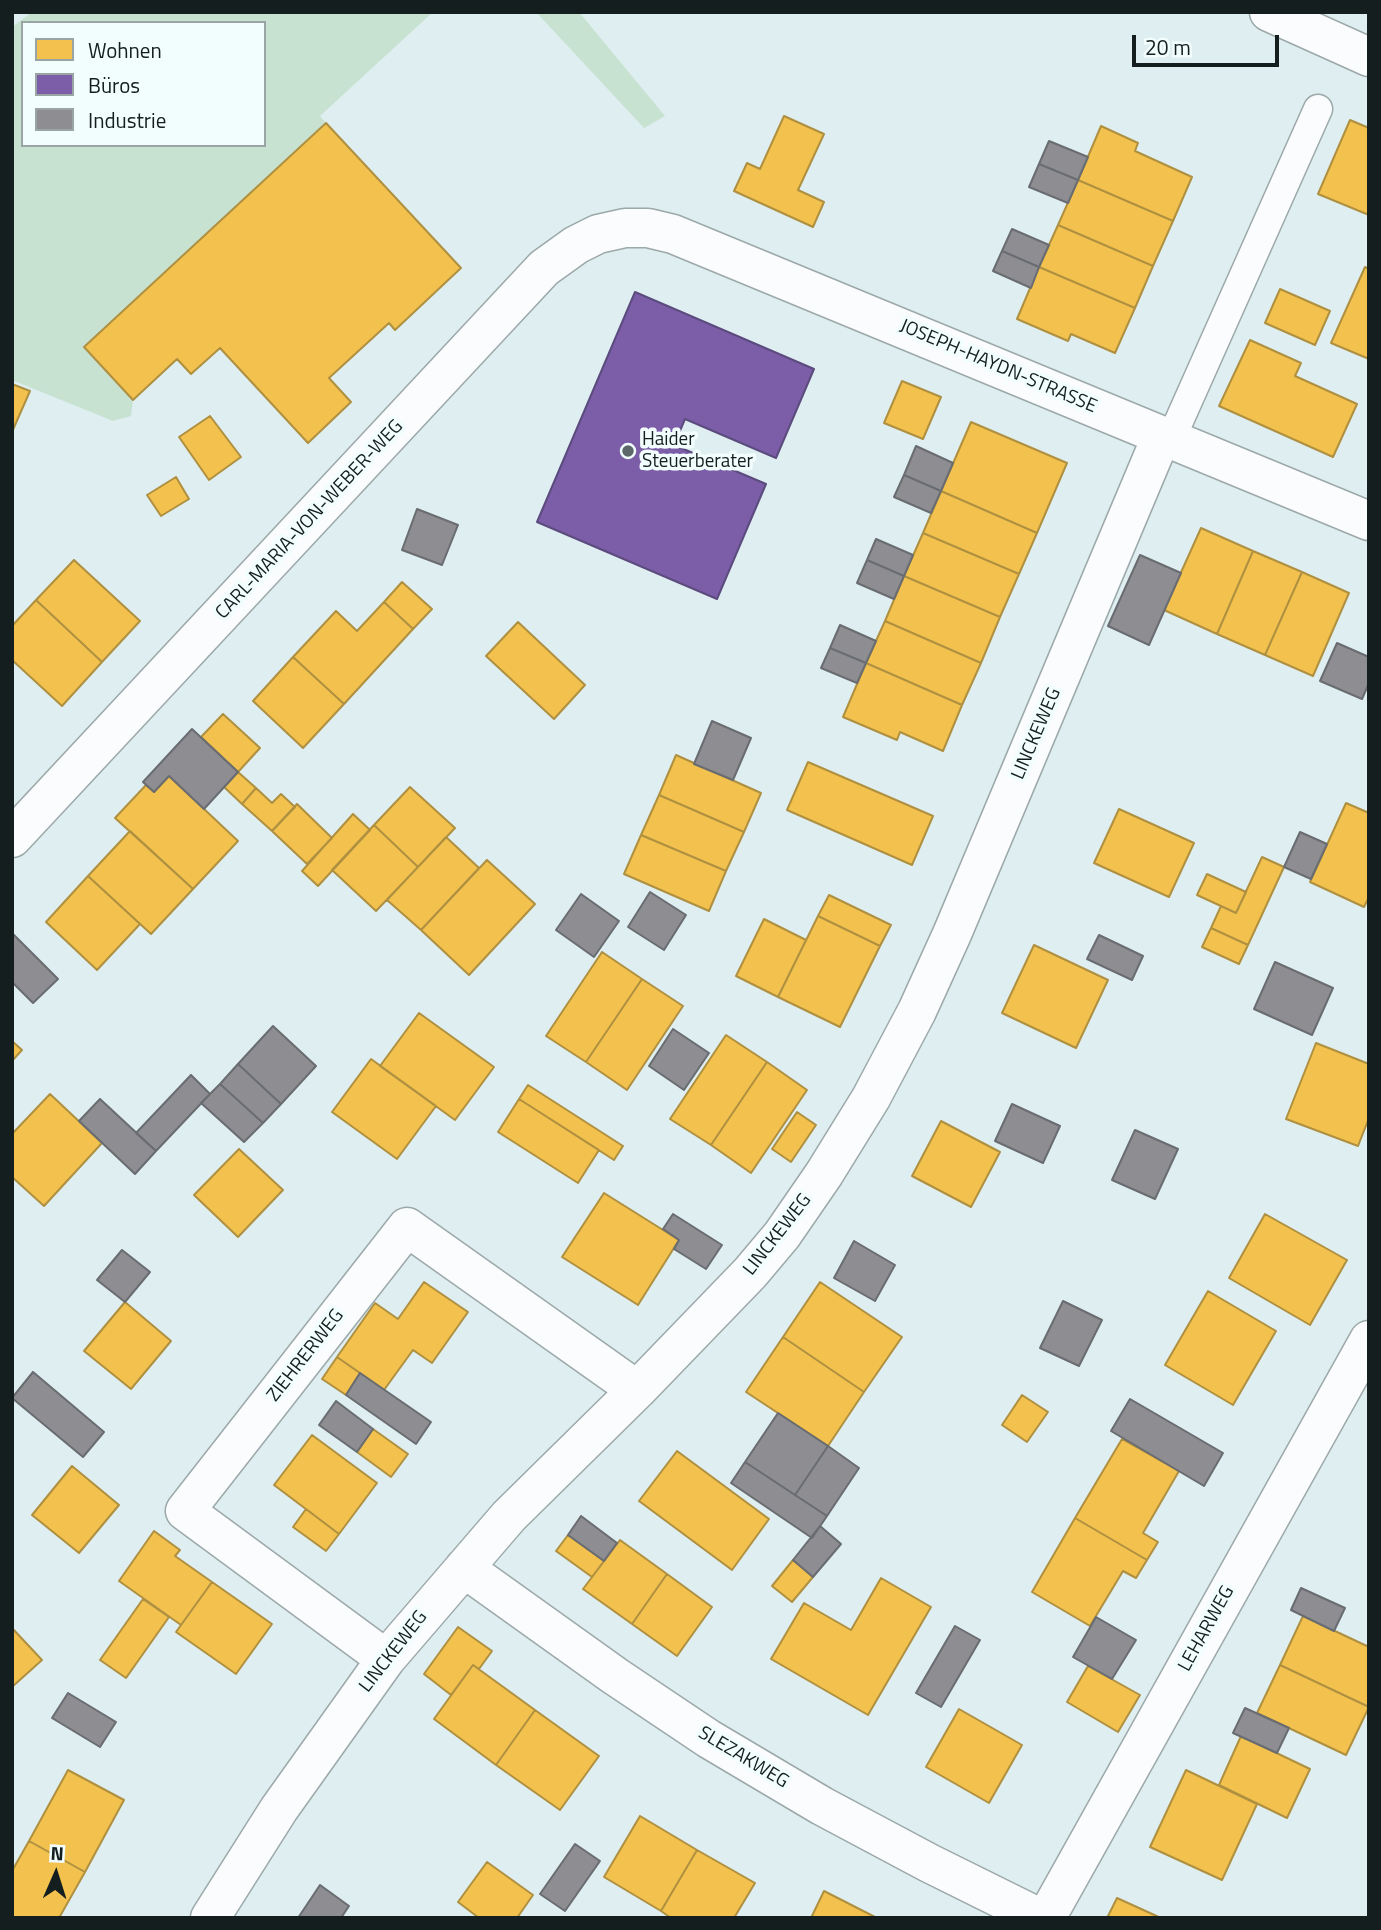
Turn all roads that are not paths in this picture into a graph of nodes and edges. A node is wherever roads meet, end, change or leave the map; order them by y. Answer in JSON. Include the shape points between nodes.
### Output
{"nodes":[{"id":1,"x":1269,"y":12,"type":"edge"},
{"id":2,"x":1369,"y":57,"type":"edge"},
{"id":3,"x":1318,"y":109,"type":"dead end"},
{"id":4,"x":625,"y":228,"type":"joint"},
{"id":5,"x":1166,"y":437,"type":"junction"},
{"id":6,"x":1369,"y":521,"type":"edge"},
{"id":7,"x":12,"y":838,"type":"edge"},
{"id":8,"x":1369,"y":1339,"type":"edge"},
{"id":9,"x":637,"y":1390,"type":"junction"},
{"id":10,"x":464,"y":1568,"type":"junction"},
{"id":11,"x":386,"y":1659,"type":"junction"},
{"id":12,"x":210,"y":1918,"type":"edge"},
{"id":13,"x":1040,"y":1918,"type":"edge"},
{"id":14,"x":1046,"y":1918,"type":"edge"}],
"edges":[{"from":1,"to":2,"type":"street"},
{"from":3,"to":5,"type":"lane"},
{"from":4,"to":5,"type":"street","name":"JOSEPH-HAYDN-STRASSE","via":[[673,234]]},
{"from":4,"to":7,"type":"street","name":"CARL-MARIA-VON-WEBER-WEG","via":[[598,234],[544,268]]},
{"from":5,"to":6,"type":"street","name":"JOSEPH-HAYDN-STRASSE"},
{"from":5,"to":9,"type":"street","name":"LINCKEWEG","via":[[918,1011],[871,1098],[782,1235]]},
{"from":8,"to":14,"type":"street","name":"LEHARWEG"},
{"from":9,"to":10,"type":"street","name":"LINCKEWEG","via":[[509,1516]]},
{"from":9,"to":11,"type":"street","name":"ZIEHRERWEG","via":[[407,1227],[186,1511]]},
{"from":10,"to":11,"type":"street","name":"LINCKEWEG"},
{"from":10,"to":13,"type":"street","name":"SLEZAKWEG","via":[[709,1739],[834,1812]]},
{"from":11,"to":12,"type":"street","name":"LINCKEWEG","via":[[279,1809]]}]}
